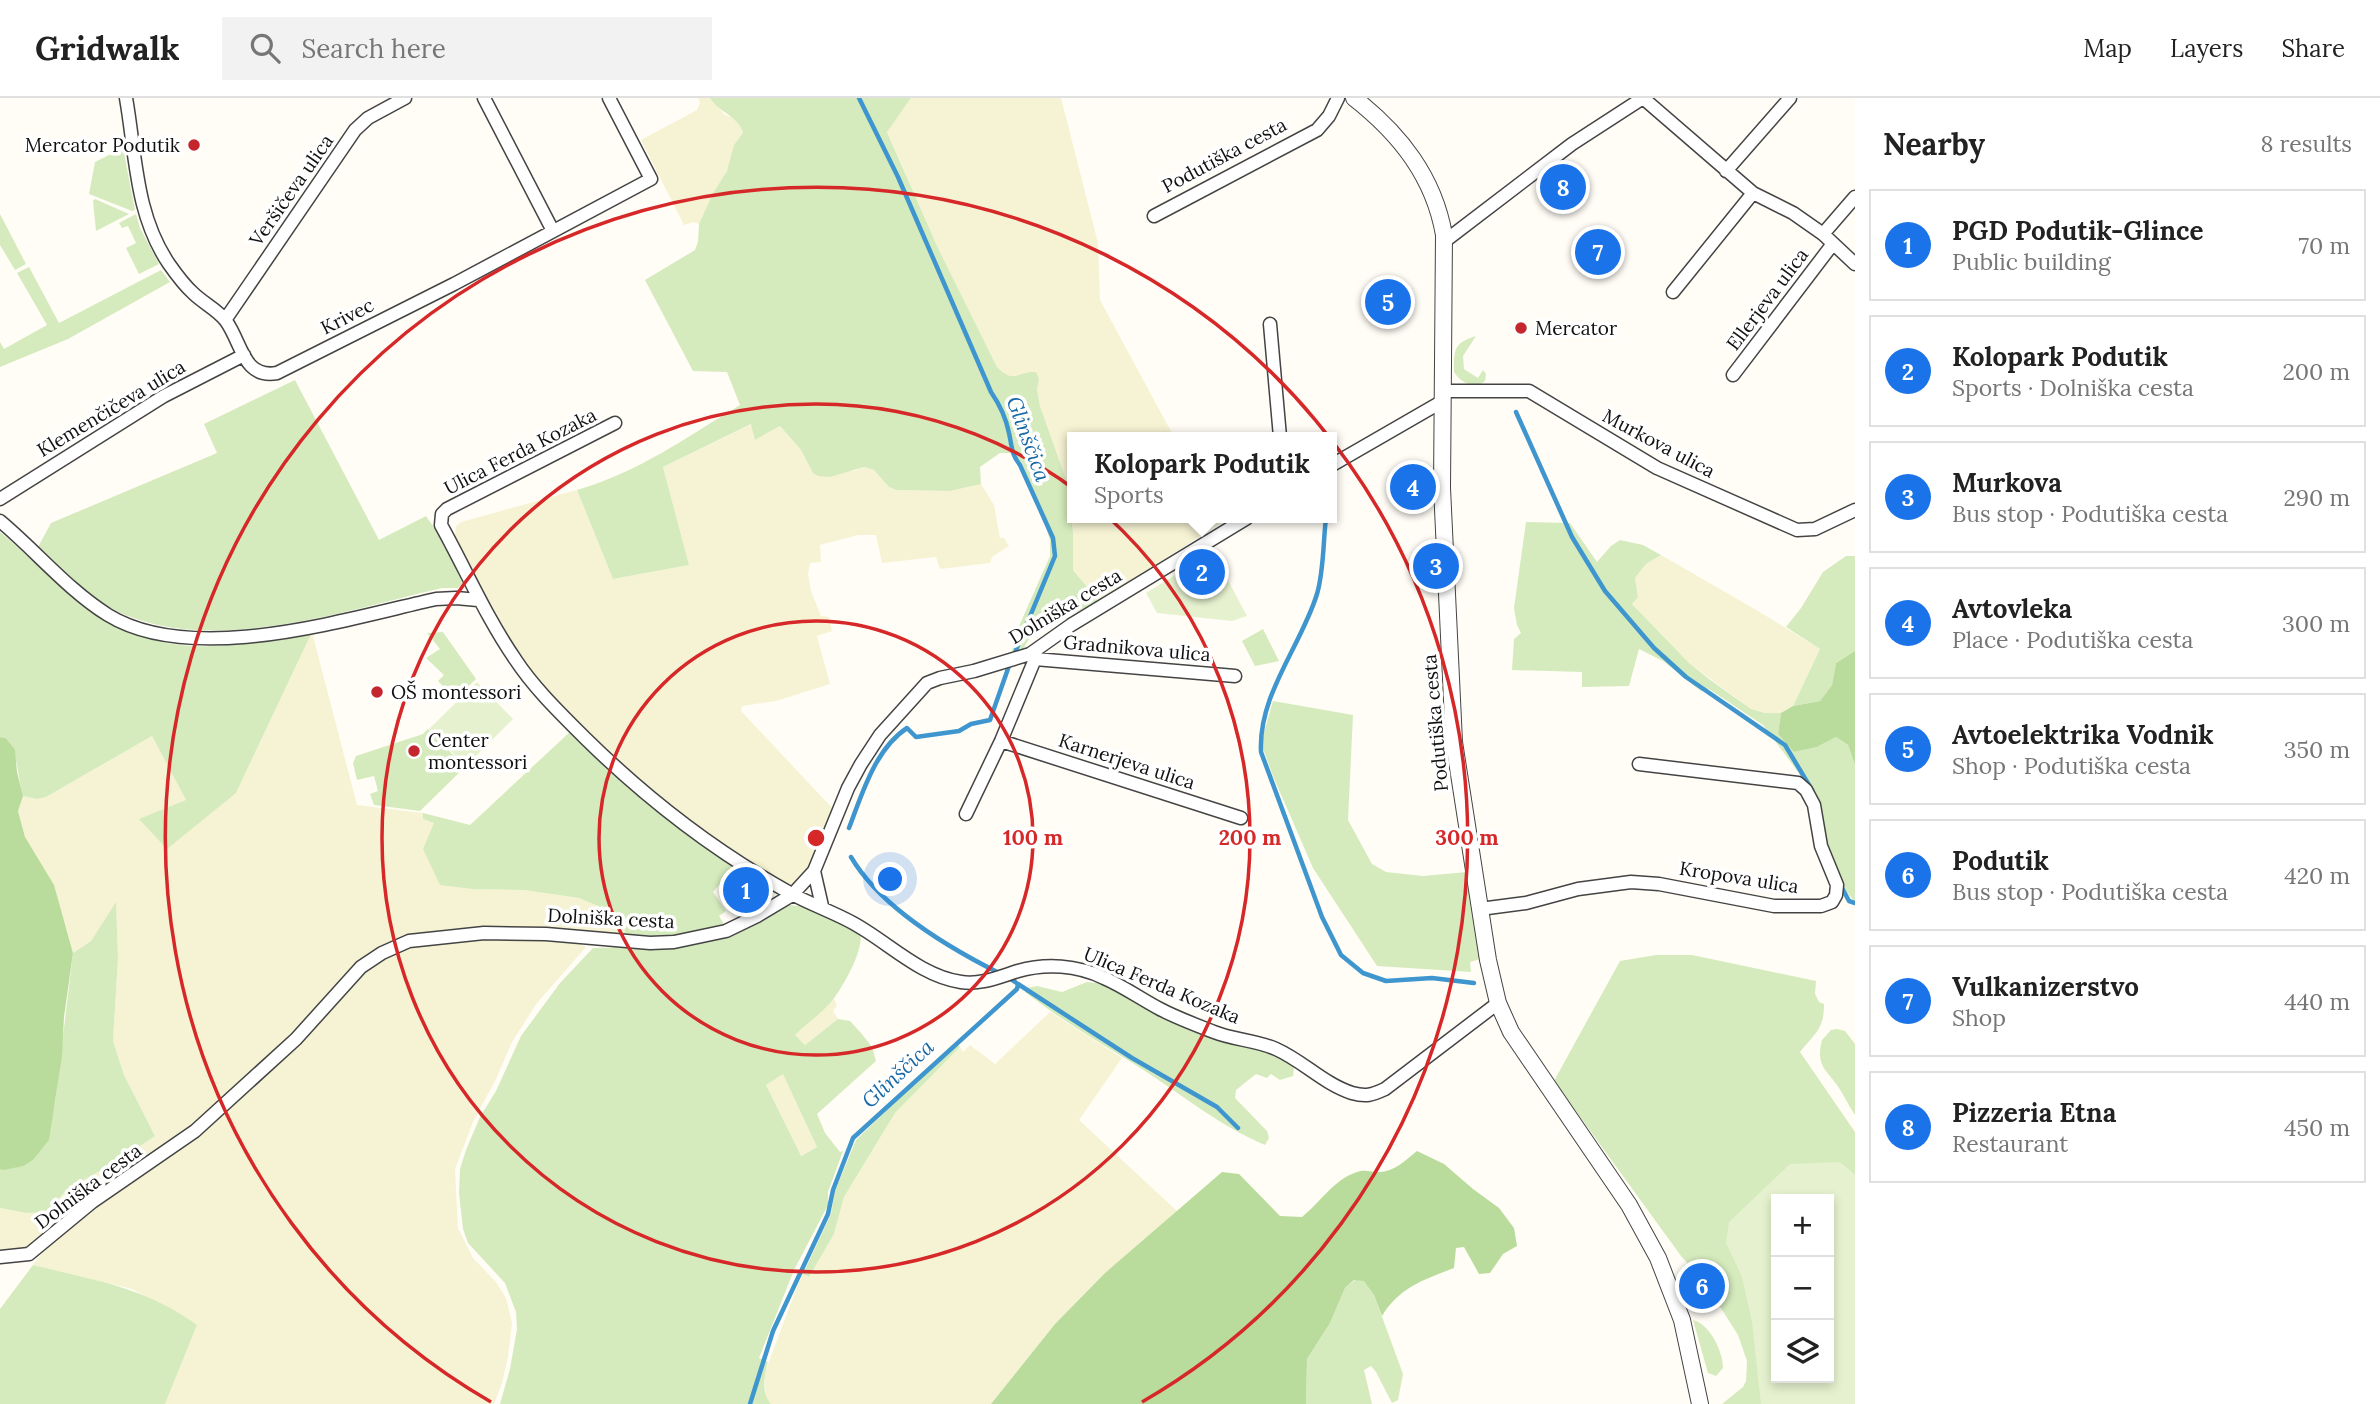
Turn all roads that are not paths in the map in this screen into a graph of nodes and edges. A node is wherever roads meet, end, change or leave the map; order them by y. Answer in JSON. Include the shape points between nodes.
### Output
{"nodes":[{"id":1,"x":126,"y":98,"type":"edge"},
{"id":2,"x":405,"y":98,"type":"edge"},
{"id":3,"x":484,"y":98,"type":"edge"},
{"id":4,"x":609,"y":98,"type":"edge"},
{"id":5,"x":1338,"y":98,"type":"edge"},
{"id":6,"x":1354,"y":98,"type":"edge"},
{"id":7,"x":1643,"y":98,"type":"edge"},
{"id":8,"x":1790,"y":98,"type":"edge"},
{"id":9,"x":1726,"y":171,"type":"junction"},
{"id":10,"x":1753,"y":193,"type":"junction"},
{"id":11,"x":1855,"y":197,"type":"edge"},
{"id":12,"x":1154,"y":216,"type":"dead end"},
{"id":13,"x":553,"y":231,"type":"junction"},
{"id":14,"x":1823,"y":234,"type":"junction"},
{"id":15,"x":1445,"y":241,"type":"junction"},
{"id":16,"x":1832,"y":245,"type":"junction"},
{"id":17,"x":1855,"y":264,"type":"edge"},
{"id":18,"x":1673,"y":292,"type":"dead end"},
{"id":19,"x":225,"y":320,"type":"junction"},
{"id":20,"x":1270,"y":324,"type":"dead end"},
{"id":21,"x":244,"y":355,"type":"junction"},
{"id":22,"x":1733,"y":376,"type":"dead end"},
{"id":23,"x":1443,"y":396,"type":"junction"},
{"id":24,"x":615,"y":423,"type":"dead end"},
{"id":25,"x":1280,"y":432,"type":"edge"},
{"id":26,"x":1337,"y":462,"type":"edge"},
{"id":27,"x":0,"y":499,"type":"edge"},
{"id":28,"x":1855,"y":510,"type":"edge"},
{"id":29,"x":0,"y":521,"type":"edge"},
{"id":30,"x":1239,"y":523,"type":"edge"},
{"id":31,"x":478,"y":600,"type":"junction"},
{"id":32,"x":1028,"y":657,"type":"junction"},
{"id":33,"x":1235,"y":676,"type":"dead end"},
{"id":34,"x":1001,"y":741,"type":"junction"},
{"id":35,"x":1639,"y":764,"type":"dead end"},
{"id":36,"x":966,"y":814,"type":"dead end"},
{"id":37,"x":1241,"y":818,"type":"dead end"},
{"id":38,"x":814,"y":871,"type":"junction"},
{"id":39,"x":792,"y":895,"type":"junction"},
{"id":40,"x":822,"y":906,"type":"junction"},
{"id":41,"x":1480,"y":909,"type":"junction"},
{"id":42,"x":1498,"y":1003,"type":"junction"},
{"id":43,"x":0,"y":1257,"type":"edge"},
{"id":44,"x":1700,"y":1404,"type":"edge"}],
"edges":[{"from":1,"to":19,"type":"street","name":"Krivec","via":[[150,228],[191,292]]},
{"from":2,"to":19,"type":"street","name":"Veršičeva ulica","via":[[355,130]]},
{"from":3,"to":13,"type":"street"},
{"from":4,"to":13,"type":"street","name":"Krivec","via":[[651,179]]},
{"from":5,"to":12,"type":"street","name":"Podutiška cesta","via":[[1317,130]]},
{"from":6,"to":15,"type":"street","name":"Podutiška cesta","via":[[1389,128],[1414,159],[1438,209]]},
{"from":7,"to":9,"type":"street","name":"Ellerjeva ulica"},
{"from":7,"to":15,"type":"street","via":[[1572,144]]},
{"from":8,"to":9,"type":"street"},
{"from":9,"to":10,"type":"street","name":"Ellerjeva ulica"},
{"from":10,"to":14,"type":"street","name":"Ellerjeva ulica"},
{"from":10,"to":18,"type":"street"},
{"from":11,"to":14,"type":"street","name":"Ellerjeva ulica"},
{"from":13,"to":21,"type":"street","name":"Krivec","via":[[277,373],[254,371]]},
{"from":14,"to":16,"type":"street","name":"Ellerjeva ulica"},
{"from":15,"to":23,"type":"street","name":"Podutiška cesta"},
{"from":16,"to":17,"type":"street","name":"Ellerjeva ulica"},
{"from":16,"to":22,"type":"street","name":"Ellerjeva ulica"},
{"from":19,"to":21,"type":"street","name":"Krivec"},
{"from":20,"to":25,"type":"street"},
{"from":21,"to":27,"type":"street","name":"Klemenčičeva ulica","via":[[164,396]]},
{"from":23,"to":26,"type":"street"},
{"from":23,"to":28,"type":"street","name":"Murkova ulica","via":[[1529,391],[1657,468],[1797,530],[1815,530]]},
{"from":23,"to":41,"type":"street","name":"Podutiška cesta","via":[[1442,488],[1454,742]]},
{"from":24,"to":31,"type":"street","name":"Ulica Ferda Kozaka","via":[[442,514],[441,526]]},
{"from":29,"to":31,"type":"street","via":[[109,615],[169,636],[240,637],[302,630],[436,599]]},
{"from":30,"to":32,"type":"street","name":"Dolniška cesta","via":[[1071,625]]},
{"from":31,"to":39,"type":"street","name":"Ulica Ferda Kozaka","via":[[515,660],[611,763],[684,825]]},
{"from":32,"to":33,"type":"street","name":"Gradnikova ulica"},
{"from":32,"to":34,"type":"street"},
{"from":32,"to":38,"type":"street","name":"Dolniška cesta","via":[[928,683],[880,735],[861,764]]},
{"from":34,"to":36,"type":"street"},
{"from":34,"to":37,"type":"street","name":"Karnerjeva ulica"},
{"from":35,"to":41,"type":"street","name":"Kropova ulica","via":[[1798,783],[1814,804],[1821,846],[1837,885],[1832,902],[1774,905],[1631,882]]},
{"from":38,"to":39,"type":"street","name":"Dolniška cesta"},
{"from":38,"to":40,"type":"street"},
{"from":39,"to":40,"type":"street","name":"Ulica Ferda Kozaka"},
{"from":39,"to":43,"type":"street","name":"Dolniška cesta","via":[[726,931],[694,939],[650,943],[484,933],[409,941],[382,953],[361,967],[296,1039],[195,1131],[92,1202],[29,1254]]},
{"from":40,"to":42,"type":"street","name":"Ulica Ferda Kozaka","via":[[925,970],[961,982],[1054,967],[1084,970],[1218,1034],[1277,1049],[1333,1085],[1370,1097]]},
{"from":41,"to":42,"type":"street","name":"Podutiška cesta"},
{"from":42,"to":44,"type":"street","name":"Podutiška cesta","via":[[1511,1032],[1629,1205],[1658,1258],[1682,1320]]}]}
